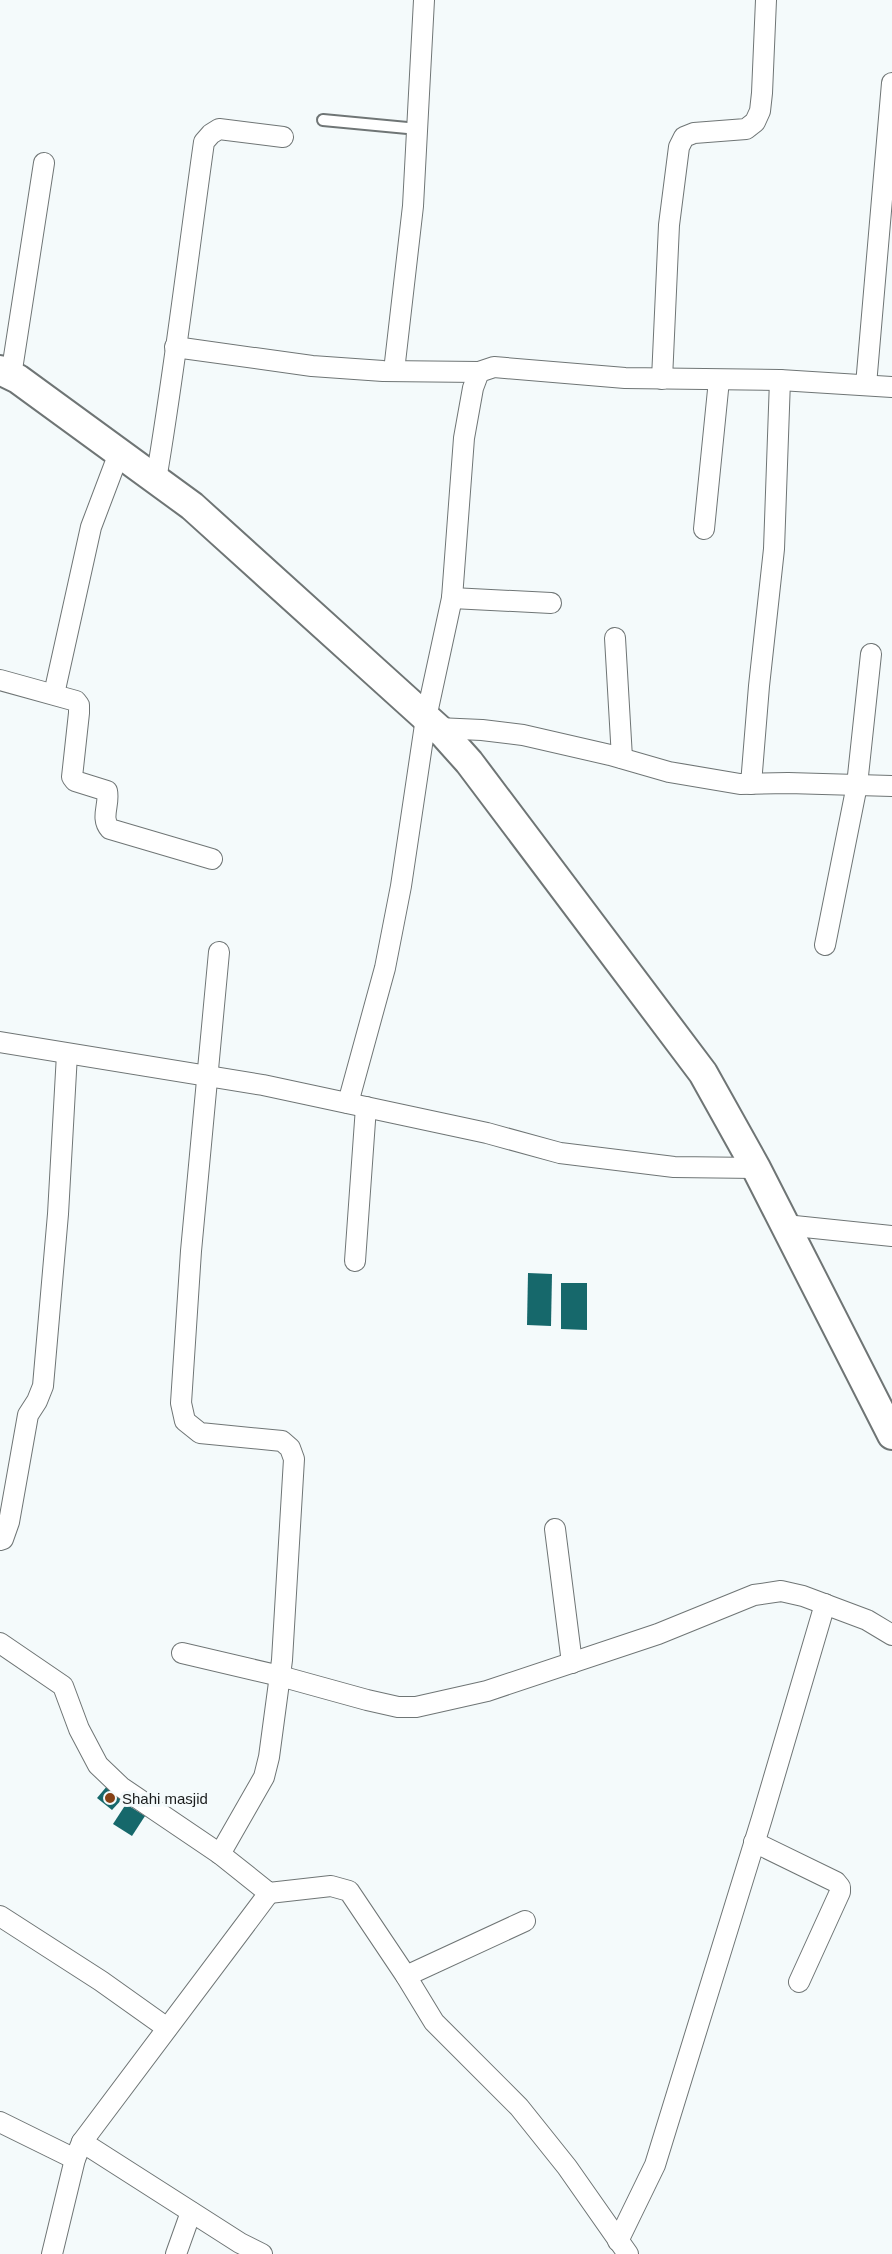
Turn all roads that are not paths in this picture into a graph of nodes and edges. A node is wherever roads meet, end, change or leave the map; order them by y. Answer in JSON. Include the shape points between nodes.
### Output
{"nodes":[{"id":1,"x":424,"y":0,"type":"edge"},
{"id":2,"x":766,"y":0,"type":"edge"},
{"id":3,"x":892,"y":83,"type":"edge"},
{"id":4,"x":323,"y":120,"type":"dead end"},
{"id":5,"x":418,"y":129,"type":"junction"},
{"id":6,"x":283,"y":137,"type":"dead end"},
{"id":7,"x":44,"y":163,"type":"dead end"},
{"id":8,"x":175,"y":346,"type":"junction"},
{"id":9,"x":394,"y":371,"type":"junction"},
{"id":10,"x":479,"y":372,"type":"junction"},
{"id":11,"x":5,"y":373,"type":"edge"},
{"id":12,"x":662,"y":379,"type":"junction"},
{"id":13,"x":719,"y":380,"type":"junction"},
{"id":14,"x":780,"y":380,"type":"junction"},
{"id":15,"x":866,"y":385,"type":"junction"},
{"id":16,"x":892,"y":387,"type":"edge"},
{"id":17,"x":119,"y":453,"type":"junction"},
{"id":18,"x":156,"y":480,"type":"junction"},
{"id":19,"x":704,"y":529,"type":"dead end"},
{"id":20,"x":452,"y":598,"type":"junction"},
{"id":21,"x":552,"y":603,"type":"dead end"},
{"id":22,"x":615,"y":638,"type":"dead end"},
{"id":23,"x":871,"y":654,"type":"dead end"},
{"id":24,"x":0,"y":680,"type":"edge"},
{"id":25,"x":54,"y":694,"type":"junction"},
{"id":26,"x":432,"y":723,"type":"junction"},
{"id":27,"x":622,"y":759,"type":"junction"},
{"id":28,"x":751,"y":784,"type":"junction"},
{"id":29,"x":857,"y":785,"type":"junction"},
{"id":30,"x":892,"y":786,"type":"edge"},
{"id":31,"x":212,"y":859,"type":"dead end"},
{"id":32,"x":825,"y":945,"type":"dead end"},
{"id":33,"x":219,"y":952,"type":"dead end"},
{"id":34,"x":0,"y":1042,"type":"edge"},
{"id":35,"x":67,"y":1054,"type":"junction"},
{"id":36,"x":208,"y":1076,"type":"junction"},
{"id":37,"x":357,"y":1106,"type":"junction"},
{"id":38,"x":756,"y":1168,"type":"junction"},
{"id":39,"x":785,"y":1225,"type":"junction"},
{"id":40,"x":892,"y":1236,"type":"edge"},
{"id":41,"x":355,"y":1261,"type":"dead end"},
{"id":42,"x":892,"y":1435,"type":"edge"},
{"id":43,"x":555,"y":1529,"type":"dead end"},
{"id":44,"x":0,"y":1540,"type":"edge"},
{"id":45,"x":825,"y":1604,"type":"junction"},
{"id":46,"x":892,"y":1635,"type":"edge"},
{"id":47,"x":0,"y":1643,"type":"edge"},
{"id":48,"x":182,"y":1653,"type":"dead end"},
{"id":49,"x":572,"y":1663,"type":"junction"},
{"id":50,"x":280,"y":1676,"type":"junction"},
{"id":51,"x":754,"y":1842,"type":"junction"},
{"id":52,"x":220,"y":1854,"type":"junction"},
{"id":53,"x":269,"y":1893,"type":"junction"},
{"id":54,"x":0,"y":1916,"type":"edge"},
{"id":55,"x":525,"y":1921,"type":"dead end"},
{"id":56,"x":406,"y":1976,"type":"junction"},
{"id":57,"x":799,"y":1982,"type":"dead end"},
{"id":58,"x":168,"y":2028,"type":"junction"},
{"id":59,"x":0,"y":2122,"type":"edge"},
{"id":60,"x":78,"y":2150,"type":"junction"},
{"id":61,"x":191,"y":2212,"type":"junction"},
{"id":62,"x":623,"y":2248,"type":"edge"},
{"id":63,"x":52,"y":2254,"type":"edge"},
{"id":64,"x":176,"y":2254,"type":"edge"},
{"id":65,"x":262,"y":2254,"type":"edge"}],
"edges":[{"from":1,"to":5,"type":"street"},
{"from":2,"to":12,"type":"street","via":[[762,93],[755,122],[746,129],[694,133],[684,137],[679,147],[669,225]]},
{"from":3,"to":15,"type":"street"},
{"from":4,"to":5,"type":"lane"},
{"from":5,"to":9,"type":"street"},
{"from":6,"to":8,"type":"street","via":[[219,129],[204,142]]},
{"from":7,"to":11,"type":"street"},
{"from":8,"to":9,"type":"street","via":[[312,366]]},
{"from":8,"to":18,"type":"street"},
{"from":9,"to":10,"type":"street"},
{"from":10,"to":12,"type":"street","via":[[494,367]]},
{"from":10,"to":20,"type":"street","via":[[464,438]]},
{"from":11,"to":17,"type":"main road"},
{"from":12,"to":13,"type":"street"},
{"from":13,"to":14,"type":"street"},
{"from":13,"to":19,"type":"street"},
{"from":14,"to":15,"type":"street"},
{"from":14,"to":28,"type":"street","via":[[774,549]]},
{"from":15,"to":16,"type":"street"},
{"from":17,"to":18,"type":"main road"},
{"from":17,"to":25,"type":"street","via":[[91,527]]},
{"from":18,"to":26,"type":"main road","via":[[192,506]]},
{"from":20,"to":21,"type":"street"},
{"from":20,"to":26,"type":"street"},
{"from":22,"to":27,"type":"street"},
{"from":23,"to":29,"type":"street"},
{"from":24,"to":25,"type":"street"},
{"from":25,"to":31,"type":"street","via":[[73,699],[79,705],[72,777],[107,791],[106,826]]},
{"from":26,"to":27,"type":"street","via":[[523,735]]},
{"from":26,"to":37,"type":"street"},
{"from":26,"to":38,"type":"main road","via":[[477,771],[703,1074]]},
{"from":27,"to":28,"type":"street","via":[[669,772]]},
{"from":28,"to":29,"type":"street"},
{"from":29,"to":30,"type":"street"},
{"from":29,"to":32,"type":"street"},
{"from":33,"to":36,"type":"street"},
{"from":34,"to":35,"type":"street"},
{"from":35,"to":36,"type":"street"},
{"from":35,"to":44,"type":"street","via":[[43,1386],[28,1415],[9,1522]]},
{"from":36,"to":37,"type":"street"},
{"from":36,"to":50,"type":"street","via":[[181,1403],[185,1421],[200,1433],[282,1441],[294,1459]]},
{"from":37,"to":38,"type":"street","via":[[487,1133],[560,1153],[674,1167]]},
{"from":37,"to":41,"type":"street"},
{"from":38,"to":39,"type":"main road"},
{"from":39,"to":40,"type":"street"},
{"from":39,"to":42,"type":"main road"},
{"from":43,"to":49,"type":"street"},
{"from":45,"to":46,"type":"street","via":[[867,1620]]},
{"from":45,"to":49,"type":"street","via":[[781,1591],[754,1596]]},
{"from":45,"to":51,"type":"street"},
{"from":47,"to":52,"type":"street","via":[[63,1686],[98,1765],[121,1787]]},
{"from":48,"to":50,"type":"street"},
{"from":49,"to":50,"type":"street","via":[[487,1691],[416,1707],[367,1700]]},
{"from":50,"to":52,"type":"street","via":[[264,1777]]},
{"from":51,"to":57,"type":"street","via":[[840,1887]]},
{"from":51,"to":62,"type":"street","via":[[655,2165]]},
{"from":52,"to":53,"type":"street"},
{"from":53,"to":56,"type":"street","via":[[331,1886],[348,1890]]},
{"from":53,"to":58,"type":"street"},
{"from":54,"to":58,"type":"street"},
{"from":55,"to":56,"type":"street"},
{"from":56,"to":62,"type":"street","via":[[434,2022],[519,2107],[567,2167]]},
{"from":58,"to":60,"type":"street"},
{"from":59,"to":60,"type":"street"},
{"from":60,"to":61,"type":"street"},
{"from":60,"to":63,"type":"street"},
{"from":61,"to":64,"type":"street"},
{"from":61,"to":65,"type":"street"}]}
